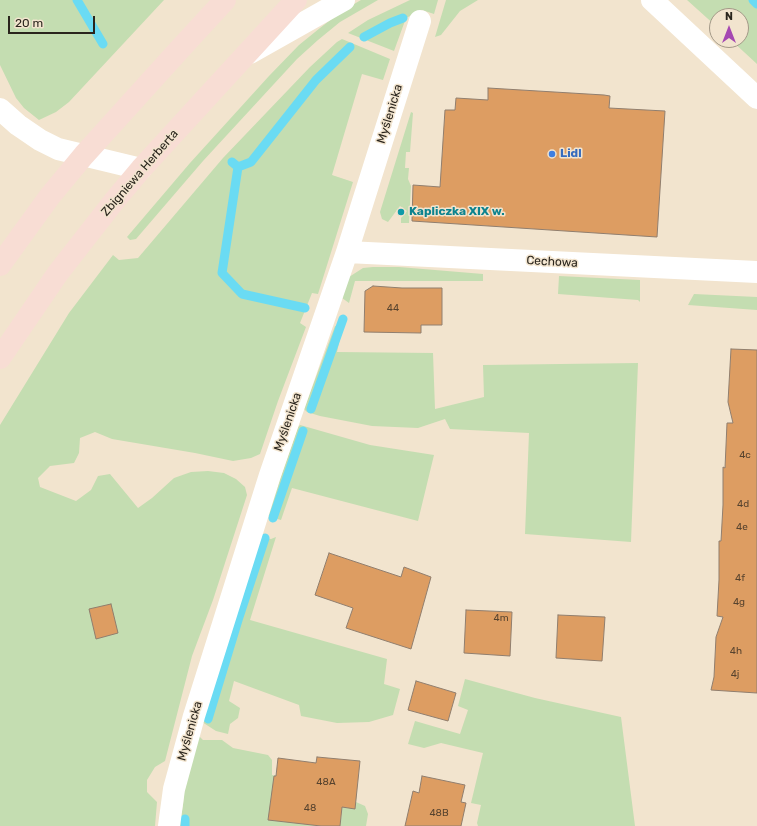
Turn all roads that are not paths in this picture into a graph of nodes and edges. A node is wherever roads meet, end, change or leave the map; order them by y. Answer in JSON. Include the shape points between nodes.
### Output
{"nodes":[{"id":1,"x":225,"y":0,"type":"edge"},
{"id":2,"x":296,"y":0,"type":"edge"},
{"id":3,"x":344,"y":0,"type":"edge"},
{"id":4,"x":652,"y":0,"type":"edge"},
{"id":5,"x":420,"y":21,"type":"dead end"},
{"id":6,"x":244,"y":56,"type":"junction"},
{"id":7,"x":757,"y":98,"type":"edge"},
{"id":8,"x":0,"y":109,"type":"edge"},
{"id":9,"x":84,"y":155,"type":"junction"},
{"id":10,"x":141,"y":169,"type":"junction"},
{"id":11,"x":347,"y":252,"type":"junction"},
{"id":12,"x":0,"y":265,"type":"edge"},
{"id":13,"x":757,"y":272,"type":"edge"},
{"id":14,"x":0,"y":358,"type":"edge"},
{"id":15,"x":169,"y":826,"type":"edge"}],
"edges":[{"from":1,"to":9,"type":"main road"},
{"from":2,"to":6,"type":"main road","name":"Zbigniewa Herberta"},
{"from":3,"to":6,"type":"street"},
{"from":4,"to":7,"type":"street"},
{"from":5,"to":11,"type":"street","name":"Myślenicka"},
{"from":6,"to":10,"type":"main road","name":"Zbigniewa Herberta"},
{"from":8,"to":9,"type":"street","via":[[18,125],[58,150]]},
{"from":9,"to":10,"type":"street"},
{"from":9,"to":12,"type":"main road","via":[[50,196]]},
{"from":10,"to":14,"type":"main road","name":"Zbigniewa Herberta","via":[[58,273]]},
{"from":11,"to":13,"type":"street","name":"Cechowa"},
{"from":11,"to":15,"type":"street","name":"Myślenicka","via":[[270,474],[194,716],[174,789]]}]}
